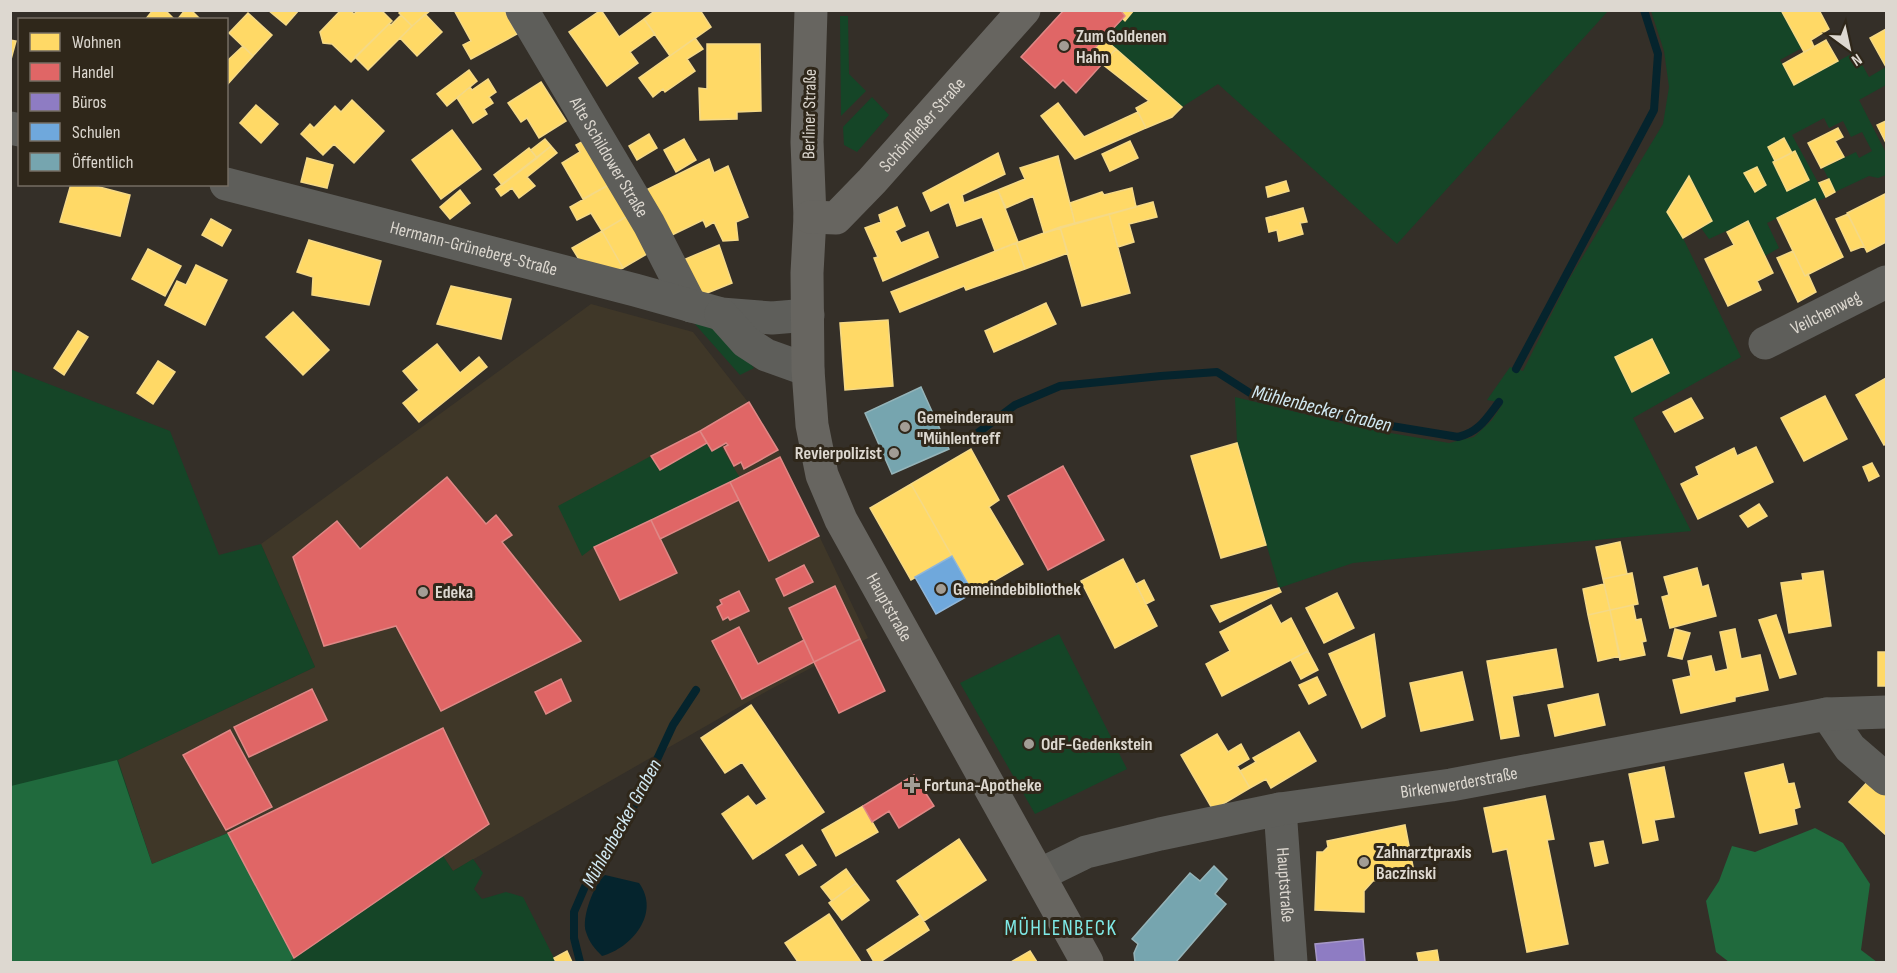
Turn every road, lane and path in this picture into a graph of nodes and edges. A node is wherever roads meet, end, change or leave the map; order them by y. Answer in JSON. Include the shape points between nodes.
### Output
{"nodes":[{"id":1,"x":522,"y":10,"type":"edge"},
{"id":2,"x":811,"y":10,"type":"edge"},
{"id":3,"x":1024,"y":10,"type":"edge"},
{"id":4,"x":228,"y":185,"type":"edge"},
{"id":5,"x":810,"y":217,"type":"junction"},
{"id":6,"x":1887,"y":282,"type":"edge"},
{"id":7,"x":706,"y":310,"type":"junction"},
{"id":8,"x":808,"y":315,"type":"junction"},
{"id":9,"x":1765,"y":343,"type":"dead end"},
{"id":10,"x":808,"y":370,"type":"junction"},
{"id":11,"x":1887,"y":712,"type":"edge"},
{"id":12,"x":1827,"y":714,"type":"junction"},
{"id":13,"x":1887,"y":779,"type":"edge"},
{"id":14,"x":1280,"y":809,"type":"junction"},
{"id":15,"x":1039,"y":875,"type":"junction"},
{"id":16,"x":1088,"y":963,"type":"edge"},
{"id":17,"x":1291,"y":963,"type":"edge"}],
"edges":[{"from":1,"to":7,"type":"street","name":"Alte Schildower Straße","via":[[649,224]]},
{"from":2,"to":5,"type":"main road","name":"Berliner Straße","via":[[807,142]]},
{"from":3,"to":5,"type":"main road","name":"Schönfließer Straße","via":[[836,218]]},
{"from":4,"to":7,"type":"street","name":"Hermann-Grüneberg-Straße"},
{"from":5,"to":8,"type":"main road","name":"Hauptstraße"},
{"from":6,"to":9,"type":"street","name":"Veilchenweg"},
{"from":7,"to":8,"type":"street","name":"Hermann-Grüneberg-Straße","via":[[772,318]]},
{"from":7,"to":10,"type":"street","via":[[766,355]]},
{"from":8,"to":10,"type":"main road","name":"Hauptstraße"},
{"from":10,"to":15,"type":"main road","name":"Hauptstraße","via":[[812,425],[822,475],[841,520]]},
{"from":11,"to":12,"type":"street","name":"Birkenwerderstraße"},
{"from":12,"to":13,"type":"street","via":[[1850,748]]},
{"from":12,"to":14,"type":"street","name":"Birkenwerderstraße","via":[[1451,785]]},
{"from":14,"to":15,"type":"street","name":"Birkenwerderstraße","via":[[1086,852]]},
{"from":14,"to":17,"type":"street","name":"Hauptstraße"},
{"from":15,"to":16,"type":"main road","name":"Hauptstraße"}]}
